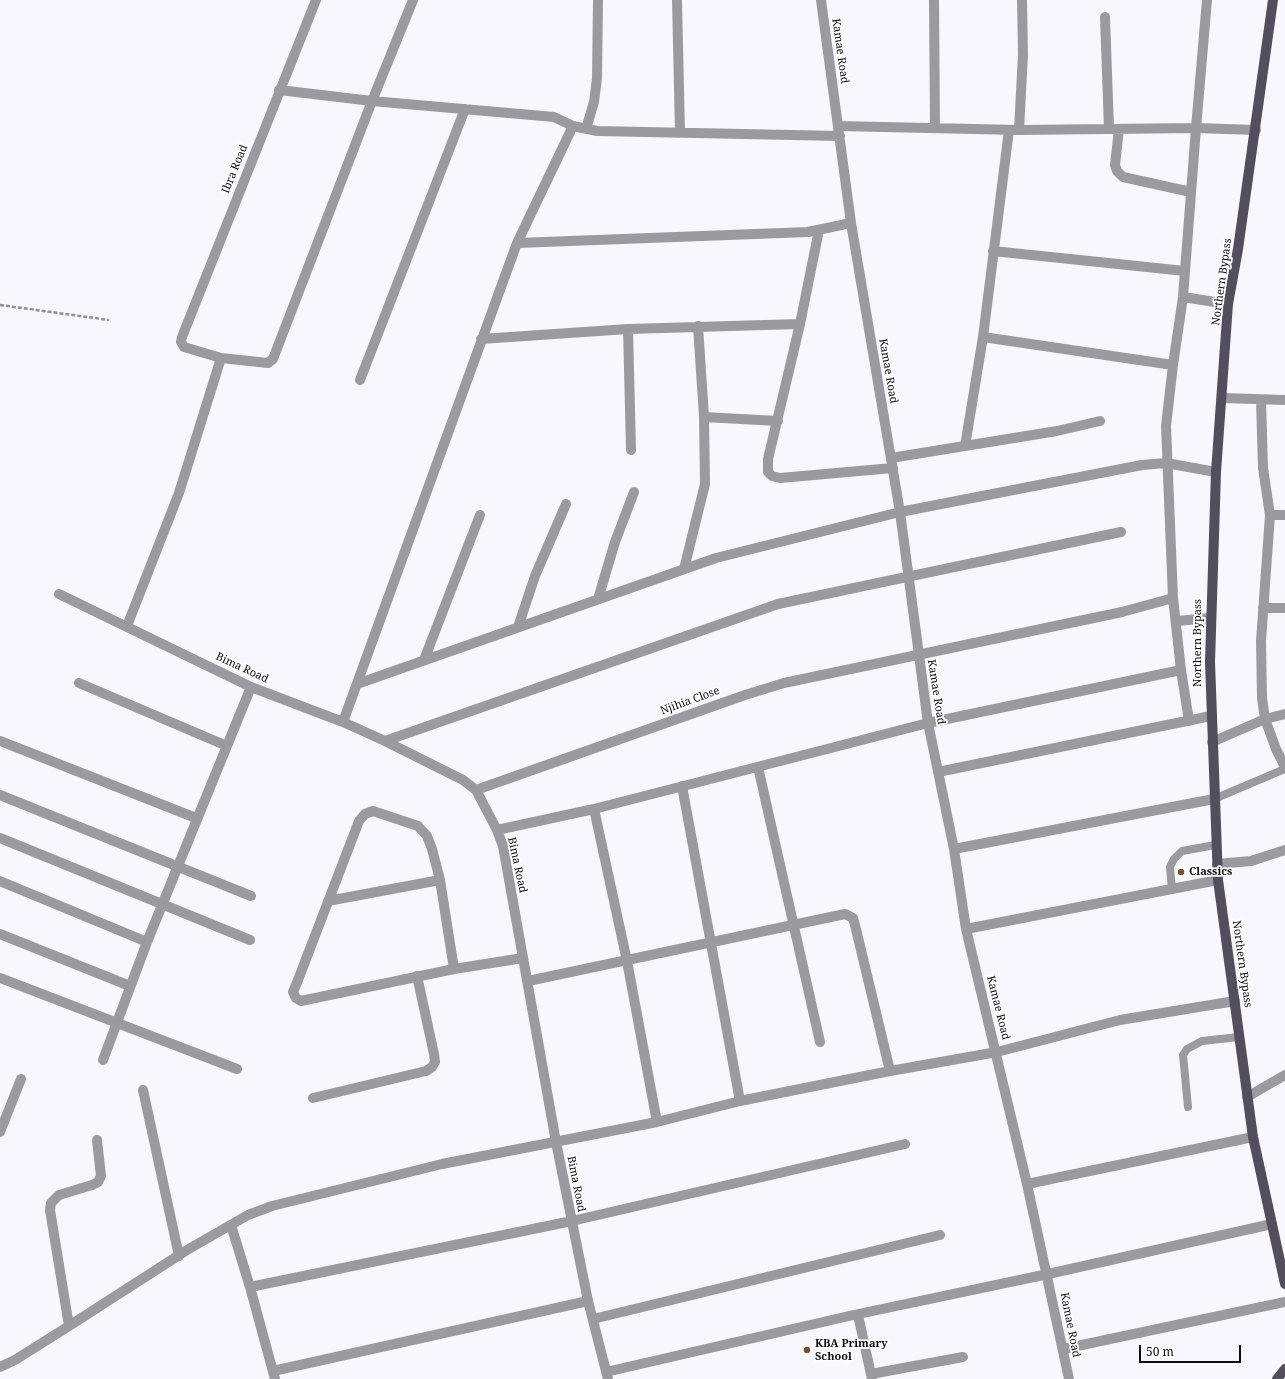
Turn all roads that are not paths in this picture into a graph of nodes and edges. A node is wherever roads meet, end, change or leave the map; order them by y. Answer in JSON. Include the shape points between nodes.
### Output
{"nodes":[{"id":1,"x":316,"y":0,"type":"edge"},
{"id":2,"x":413,"y":0,"type":"edge"},
{"id":3,"x":598,"y":0,"type":"edge"},
{"id":4,"x":677,"y":0,"type":"edge"},
{"id":5,"x":821,"y":0,"type":"edge"},
{"id":6,"x":934,"y":0,"type":"edge"},
{"id":7,"x":1022,"y":0,"type":"edge"},
{"id":8,"x":1207,"y":0,"type":"edge"},
{"id":9,"x":1273,"y":0,"type":"edge"},
{"id":10,"x":1105,"y":17,"type":"dead end"},
{"id":11,"x":279,"y":90,"type":"junction"},
{"id":12,"x":372,"y":101,"type":"junction"},
{"id":13,"x":465,"y":109,"type":"junction"},
{"id":14,"x":574,"y":126,"type":"junction"},
{"id":15,"x":935,"y":128,"type":"junction"},
{"id":16,"x":1196,"y":128,"type":"junction"},
{"id":17,"x":586,"y":129,"type":"junction"},
{"id":18,"x":1114,"y":129,"type":"junction"},
{"id":19,"x":1014,"y":130,"type":"junction"},
{"id":20,"x":1256,"y":130,"type":"junction"},
{"id":21,"x":839,"y":131,"type":"junction"},
{"id":22,"x":680,"y":132,"type":"junction"},
{"id":23,"x":1191,"y":192,"type":"junction"},
{"id":24,"x":851,"y":223,"type":"junction"},
{"id":25,"x":819,"y":230,"type":"junction"},
{"id":26,"x":517,"y":243,"type":"junction"},
{"id":27,"x":993,"y":251,"type":"junction"},
{"id":28,"x":1184,"y":271,"type":"junction"},
{"id":29,"x":1183,"y":297,"type":"junction"},
{"id":30,"x":1228,"y":304,"type":"junction"},
{"id":31,"x":800,"y":324,"type":"junction"},
{"id":32,"x":698,"y":326,"type":"junction"},
{"id":33,"x":628,"y":329,"type":"junction"},
{"id":34,"x":983,"y":337,"type":"junction"},
{"id":35,"x":481,"y":339,"type":"junction"},
{"id":36,"x":221,"y":358,"type":"junction"},
{"id":37,"x":1173,"y":365,"type":"junction"},
{"id":38,"x":360,"y":380,"type":"dead end"},
{"id":39,"x":1222,"y":398,"type":"junction"},
{"id":40,"x":1261,"y":400,"type":"junction"},
{"id":41,"x":1285,"y":400,"type":"edge"},
{"id":42,"x":704,"y":417,"type":"junction"},
{"id":43,"x":778,"y":421,"type":"junction"},
{"id":44,"x":1100,"y":421,"type":"dead end"},
{"id":45,"x":965,"y":446,"type":"junction"},
{"id":46,"x":631,"y":450,"type":"dead end"},
{"id":47,"x":892,"y":463,"type":"junction"},
{"id":48,"x":1166,"y":463,"type":"junction"},
{"id":49,"x":1216,"y":472,"type":"junction"},
{"id":50,"x":634,"y":492,"type":"dead end"},
{"id":51,"x":566,"y":504,"type":"dead end"},
{"id":52,"x":900,"y":512,"type":"junction"},
{"id":53,"x":480,"y":515,"type":"dead end"},
{"id":54,"x":1270,"y":515,"type":"junction"},
{"id":55,"x":1285,"y":515,"type":"edge"},
{"id":56,"x":1121,"y":532,"type":"dead end"},
{"id":57,"x":684,"y":569,"type":"junction"},
{"id":58,"x":909,"y":577,"type":"junction"},
{"id":59,"x":59,"y":594,"type":"dead end"},
{"id":60,"x":1173,"y":598,"type":"junction"},
{"id":61,"x":598,"y":599,"type":"junction"},
{"id":62,"x":1263,"y":608,"type":"junction"},
{"id":63,"x":1285,"y":608,"type":"edge"},
{"id":64,"x":1210,"y":618,"type":"junction"},
{"id":65,"x":1177,"y":621,"type":"junction"},
{"id":66,"x":127,"y":626,"type":"junction"},
{"id":67,"x":518,"y":627,"type":"junction"},
{"id":68,"x":918,"y":654,"type":"junction"},
{"id":69,"x":424,"y":660,"type":"junction"},
{"id":70,"x":1181,"y":670,"type":"junction"},
{"id":71,"x":79,"y":683,"type":"dead end"},
{"id":72,"x":357,"y":684,"type":"junction"},
{"id":73,"x":251,"y":687,"type":"junction"},
{"id":74,"x":1285,"y":714,"type":"edge"},
{"id":75,"x":1211,"y":716,"type":"junction"},
{"id":76,"x":1265,"y":719,"type":"junction"},
{"id":77,"x":1189,"y":720,"type":"junction"},
{"id":78,"x":343,"y":722,"type":"junction"},
{"id":79,"x":928,"y":723,"type":"junction"},
{"id":80,"x":0,"y":741,"type":"edge"},
{"id":81,"x":385,"y":741,"type":"junction"},
{"id":82,"x":1212,"y":742,"type":"junction"},
{"id":83,"x":227,"y":746,"type":"junction"},
{"id":84,"x":758,"y":767,"type":"junction"},
{"id":85,"x":1285,"y":768,"type":"edge"},
{"id":86,"x":938,"y":772,"type":"junction"},
{"id":87,"x":682,"y":786,"type":"junction"},
{"id":88,"x":476,"y":790,"type":"junction"},
{"id":89,"x":0,"y":795,"type":"edge"},
{"id":90,"x":1214,"y":799,"type":"junction"},
{"id":91,"x":594,"y":809,"type":"junction"},
{"id":92,"x":196,"y":818,"type":"junction"},
{"id":93,"x":497,"y":830,"type":"junction"},
{"id":94,"x":0,"y":838,"type":"edge"},
{"id":95,"x":1216,"y":845,"type":"junction"},
{"id":96,"x":954,"y":850,"type":"junction"},
{"id":97,"x":1285,"y":850,"type":"edge"},
{"id":98,"x":1217,"y":864,"type":"junction"},
{"id":99,"x":178,"y":867,"type":"junction"},
{"id":100,"x":440,"y":880,"type":"junction"},
{"id":101,"x":1218,"y":880,"type":"junction"},
{"id":102,"x":0,"y":881,"type":"edge"},
{"id":103,"x":1172,"y":889,"type":"junction"},
{"id":104,"x":251,"y":896,"type":"dead end"},
{"id":105,"x":328,"y":901,"type":"junction"},
{"id":106,"x":162,"y":904,"type":"junction"},
{"id":107,"x":794,"y":926,"type":"junction"},
{"id":108,"x":966,"y":929,"type":"junction"},
{"id":109,"x":0,"y":934,"type":"edge"},
{"id":110,"x":250,"y":940,"type":"dead end"},
{"id":111,"x":147,"y":942,"type":"junction"},
{"id":112,"x":711,"y":944,"type":"junction"},
{"id":113,"x":523,"y":958,"type":"junction"},
{"id":114,"x":627,"y":961,"type":"junction"},
{"id":115,"x":454,"y":969,"type":"junction"},
{"id":116,"x":417,"y":976,"type":"junction"},
{"id":117,"x":0,"y":978,"type":"edge"},
{"id":118,"x":528,"y":981,"type":"junction"},
{"id":119,"x":130,"y":986,"type":"junction"},
{"id":120,"x":1235,"y":1001,"type":"junction"},
{"id":121,"x":117,"y":1024,"type":"junction"},
{"id":122,"x":1239,"y":1037,"type":"junction"},
{"id":123,"x":820,"y":1042,"type":"dead end"},
{"id":124,"x":997,"y":1052,"type":"junction"},
{"id":125,"x":103,"y":1060,"type":"dead end"},
{"id":126,"x":237,"y":1069,"type":"dead end"},
{"id":127,"x":890,"y":1071,"type":"junction"},
{"id":128,"x":1285,"y":1075,"type":"edge"},
{"id":129,"x":21,"y":1079,"type":"dead end"},
{"id":130,"x":143,"y":1090,"type":"dead end"},
{"id":131,"x":1247,"y":1097,"type":"junction"},
{"id":132,"x":314,"y":1098,"type":"dead end"},
{"id":133,"x":740,"y":1101,"type":"junction"},
{"id":134,"x":1188,"y":1107,"type":"dead end"},
{"id":135,"x":657,"y":1122,"type":"junction"},
{"id":136,"x":0,"y":1132,"type":"edge"},
{"id":137,"x":1253,"y":1137,"type":"junction"},
{"id":138,"x":97,"y":1140,"type":"dead end"},
{"id":139,"x":556,"y":1142,"type":"junction"},
{"id":140,"x":905,"y":1144,"type":"dead end"},
{"id":141,"x":1027,"y":1184,"type":"junction"},
{"id":142,"x":572,"y":1221,"type":"junction"},
{"id":143,"x":1272,"y":1224,"type":"junction"},
{"id":144,"x":231,"y":1225,"type":"junction"},
{"id":145,"x":940,"y":1235,"type":"dead end"},
{"id":146,"x":179,"y":1256,"type":"junction"},
{"id":147,"x":1048,"y":1274,"type":"junction"},
{"id":148,"x":1285,"y":1284,"type":"edge"},
{"id":149,"x":250,"y":1287,"type":"junction"},
{"id":150,"x":588,"y":1301,"type":"junction"},
{"id":151,"x":1285,"y":1302,"type":"edge"},
{"id":152,"x":858,"y":1315,"type":"junction"},
{"id":153,"x":593,"y":1319,"type":"junction"},
{"id":154,"x":69,"y":1326,"type":"junction"},
{"id":155,"x":1063,"y":1349,"type":"junction"},
{"id":156,"x":963,"y":1357,"type":"dead end"},
{"id":157,"x":0,"y":1367,"type":"edge"},
{"id":158,"x":1285,"y":1369,"type":"edge"},
{"id":159,"x":274,"y":1375,"type":"edge"},
{"id":160,"x":607,"y":1376,"type":"edge"},
{"id":161,"x":872,"y":1377,"type":"edge"},
{"id":162,"x":1069,"y":1379,"type":"edge"},
{"id":163,"x":1277,"y":1379,"type":"edge"}],
"edges":[{"from":1,"to":11,"type":"street","name":"Ibra Road"},
{"from":2,"to":12,"type":"street"},
{"from":3,"to":17,"type":"street","via":[[597,78],[594,102]]},
{"from":4,"to":22,"type":"street"},
{"from":5,"to":21,"type":"street","name":"Kamae Road"},
{"from":6,"to":15,"type":"street"},
{"from":7,"to":19,"type":"street","via":[[1023,54]]},
{"from":8,"to":16,"type":"street"},
{"from":9,"to":20,"type":"main road","name":"Northern Bypass"},
{"from":10,"to":18,"type":"street"},
{"from":11,"to":12,"type":"street"},
{"from":11,"to":36,"type":"street","name":"Ibra Road","via":[[182,336],[181,342],[184,347]]},
{"from":12,"to":13,"type":"street"},
{"from":12,"to":36,"type":"street","via":[[273,359],[268,363]]},
{"from":13,"to":14,"type":"street","via":[[554,117]]},
{"from":13,"to":38,"type":"street"},
{"from":14,"to":17,"type":"street"},
{"from":14,"to":26,"type":"street"},
{"from":15,"to":19,"type":"street"},
{"from":15,"to":21,"type":"street"},
{"from":16,"to":18,"type":"street"},
{"from":16,"to":20,"type":"street"},
{"from":16,"to":23,"type":"street"},
{"from":17,"to":22,"type":"street","via":[[610,132]]},
{"from":18,"to":19,"type":"street"},
{"from":18,"to":23,"type":"street","via":[[1115,165],[1123,177]]},
{"from":19,"to":27,"type":"street"},
{"from":20,"to":30,"type":"main road","name":"Northern Bypass"},
{"from":21,"to":22,"type":"street"},
{"from":21,"to":24,"type":"street","name":"Kamae Road"},
{"from":23,"to":28,"type":"street"},
{"from":24,"to":25,"type":"street"},
{"from":24,"to":47,"type":"street","name":"Kamae Road"},
{"from":25,"to":26,"type":"street"},
{"from":25,"to":31,"type":"street"},
{"from":26,"to":35,"type":"street"},
{"from":27,"to":28,"type":"street"},
{"from":27,"to":34,"type":"street"},
{"from":28,"to":29,"type":"street"},
{"from":29,"to":30,"type":"street"},
{"from":29,"to":37,"type":"street"},
{"from":30,"to":39,"type":"main road","name":"Northern Bypass"},
{"from":31,"to":32,"type":"street"},
{"from":31,"to":43,"type":"street"},
{"from":32,"to":33,"type":"street"},
{"from":32,"to":42,"type":"street"},
{"from":33,"to":35,"type":"street"},
{"from":33,"to":46,"type":"street"},
{"from":34,"to":37,"type":"street"},
{"from":34,"to":45,"type":"street"},
{"from":35,"to":72,"type":"street"},
{"from":36,"to":66,"type":"street","via":[[179,493]]},
{"from":37,"to":48,"type":"street","via":[[1166,426]]},
{"from":39,"to":40,"type":"street"},
{"from":39,"to":49,"type":"main road","name":"Northern Bypass"},
{"from":40,"to":41,"type":"street"},
{"from":40,"to":54,"type":"street","via":[[1263,468]]},
{"from":42,"to":43,"type":"street"},
{"from":42,"to":57,"type":"street","via":[[705,484]]},
{"from":43,"to":47,"type":"street","via":[[767,467],[772,476],[780,478]]},
{"from":44,"to":45,"type":"street","via":[[1057,431]]},
{"from":45,"to":47,"type":"street"},
{"from":47,"to":52,"type":"street","name":"Kamae Road"},
{"from":48,"to":49,"type":"street"},
{"from":48,"to":52,"type":"street","via":[[1142,464]]},
{"from":48,"to":60,"type":"street"},
{"from":49,"to":64,"type":"main road","name":"Northern Bypass"},
{"from":50,"to":61,"type":"street","via":[[615,542]]},
{"from":51,"to":67,"type":"street","via":[[535,576]]},
{"from":52,"to":57,"type":"street","via":[[716,558]]},
{"from":52,"to":58,"type":"street","name":"Kamae Road"},
{"from":53,"to":69,"type":"street"},
{"from":54,"to":55,"type":"street"},
{"from":54,"to":62,"type":"street"},
{"from":56,"to":58,"type":"street"},
{"from":57,"to":61,"type":"street"},
{"from":58,"to":68,"type":"street","name":"Kamae Road"},
{"from":58,"to":81,"type":"street","via":[[778,604]]},
{"from":59,"to":66,"type":"street","name":"Bima Road"},
{"from":60,"to":65,"type":"street"},
{"from":60,"to":68,"type":"street","name":"Njihia Close","via":[[1122,612]]},
{"from":61,"to":67,"type":"street"},
{"from":62,"to":63,"type":"street"},
{"from":62,"to":76,"type":"street","via":[[1261,661]]},
{"from":64,"to":65,"type":"street"},
{"from":64,"to":75,"type":"main road","name":"Northern Bypass"},
{"from":65,"to":70,"type":"street"},
{"from":66,"to":73,"type":"street","name":"Bima Road"},
{"from":67,"to":69,"type":"street"},
{"from":68,"to":79,"type":"street","name":"Kamae Road"},
{"from":68,"to":88,"type":"street","name":"Njihia Close","via":[[771,687]]},
{"from":69,"to":72,"type":"street"},
{"from":70,"to":77,"type":"street"},
{"from":70,"to":79,"type":"street"},
{"from":71,"to":83,"type":"street"},
{"from":72,"to":78,"type":"street"},
{"from":73,"to":78,"type":"street","name":"Bima Road"},
{"from":73,"to":83,"type":"street"},
{"from":74,"to":76,"type":"street"},
{"from":75,"to":77,"type":"street"},
{"from":75,"to":82,"type":"main road","name":"Northern Bypass"},
{"from":76,"to":82,"type":"street"},
{"from":76,"to":85,"type":"street"},
{"from":77,"to":86,"type":"street"},
{"from":78,"to":81,"type":"street","name":"Bima Road"},
{"from":79,"to":84,"type":"street"},
{"from":79,"to":86,"type":"street","name":"Kamae Road"},
{"from":80,"to":92,"type":"street"},
{"from":81,"to":88,"type":"street","name":"Bima Road","via":[[464,780]]},
{"from":82,"to":90,"type":"main road","name":"Northern Bypass"},
{"from":83,"to":92,"type":"street"},
{"from":84,"to":87,"type":"street"},
{"from":84,"to":107,"type":"street"},
{"from":85,"to":90,"type":"lane"},
{"from":86,"to":96,"type":"street","name":"Kamae Road"},
{"from":87,"to":91,"type":"street"},
{"from":87,"to":112,"type":"street"},
{"from":88,"to":93,"type":"street","name":"Bima Road"},
{"from":89,"to":99,"type":"street"},
{"from":90,"to":95,"type":"main road","name":"Northern Bypass"},
{"from":90,"to":96,"type":"street"},
{"from":91,"to":93,"type":"street"},
{"from":91,"to":114,"type":"street"},
{"from":92,"to":99,"type":"street"},
{"from":93,"to":113,"type":"street","name":"Bima Road","via":[[503,846]]},
{"from":94,"to":106,"type":"street"},
{"from":95,"to":98,"type":"main road","name":"Northern Bypass"},
{"from":95,"to":103,"type":"lane","via":[[1182,851],[1174,859],[1170,868]]},
{"from":96,"to":108,"type":"street","name":"Kamae Road"},
{"from":97,"to":98,"type":"street","via":[[1251,861]]},
{"from":98,"to":101,"type":"main road","name":"Northern Bypass"},
{"from":99,"to":104,"type":"street"},
{"from":99,"to":106,"type":"street"},
{"from":100,"to":105,"type":"street"},
{"from":100,"to":105,"type":"street","via":[[427,836],[418,826],[373,811],[365,814],[359,821]]},
{"from":100,"to":115,"type":"street"},
{"from":101,"to":103,"type":"street"},
{"from":101,"to":120,"type":"main road","name":"Northern Bypass"},
{"from":102,"to":111,"type":"street"},
{"from":103,"to":108,"type":"street"},
{"from":105,"to":116,"type":"street","via":[[293,992],[296,998],[301,1001]]},
{"from":106,"to":110,"type":"street"},
{"from":106,"to":111,"type":"street"},
{"from":107,"to":112,"type":"street"},
{"from":107,"to":123,"type":"street"},
{"from":107,"to":127,"type":"street","via":[[845,914],[853,918]]},
{"from":108,"to":124,"type":"street","name":"Kamae Road"},
{"from":109,"to":119,"type":"street"},
{"from":111,"to":119,"type":"street"},
{"from":112,"to":114,"type":"street"},
{"from":112,"to":133,"type":"street"},
{"from":113,"to":115,"type":"street"},
{"from":113,"to":118,"type":"street","name":"Bima Road"},
{"from":114,"to":118,"type":"street"},
{"from":114,"to":135,"type":"street"},
{"from":115,"to":116,"type":"street"},
{"from":116,"to":132,"type":"street","via":[[434,1054],[435,1062],[432,1067],[426,1071]]},
{"from":117,"to":121,"type":"street"},
{"from":118,"to":139,"type":"street","name":"Bima Road"},
{"from":119,"to":121,"type":"street"},
{"from":120,"to":122,"type":"main road","name":"Northern Bypass"},
{"from":120,"to":124,"type":"street","via":[[1120,1020]]},
{"from":121,"to":125,"type":"street"},
{"from":121,"to":126,"type":"street"},
{"from":122,"to":131,"type":"main road","name":"Northern Bypass"},
{"from":122,"to":134,"type":"lane","via":[[1202,1041],[1187,1049],[1184,1055]]},
{"from":124,"to":127,"type":"street"},
{"from":124,"to":141,"type":"street","name":"Kamae Road"},
{"from":127,"to":133,"type":"street"},
{"from":128,"to":131,"type":"street"},
{"from":129,"to":136,"type":"street"},
{"from":130,"to":146,"type":"street"},
{"from":131,"to":137,"type":"main road","name":"Northern Bypass"},
{"from":133,"to":135,"type":"street"},
{"from":135,"to":139,"type":"street"},
{"from":137,"to":141,"type":"street"},
{"from":137,"to":143,"type":"main road","name":"Northern Bypass"},
{"from":138,"to":154,"type":"street","via":[[101,1176],[98,1182],[59,1195],[51,1202],[50,1210]]},
{"from":139,"to":142,"type":"street","name":"Bima Road"},
{"from":139,"to":144,"type":"street","via":[[442,1164],[272,1206]]},
{"from":140,"to":142,"type":"street"},
{"from":141,"to":147,"type":"street","name":"Kamae Road"},
{"from":142,"to":149,"type":"street"},
{"from":142,"to":150,"type":"street","name":"Bima Road"},
{"from":143,"to":147,"type":"street"},
{"from":143,"to":148,"type":"main road","name":"Northern Bypass"},
{"from":144,"to":146,"type":"street"},
{"from":144,"to":149,"type":"street"},
{"from":145,"to":153,"type":"street"},
{"from":146,"to":154,"type":"street"},
{"from":147,"to":152,"type":"street"},
{"from":147,"to":155,"type":"street","name":"Kamae Road"},
{"from":149,"to":159,"type":"street"},
{"from":150,"to":153,"type":"street","name":"Bima Road"},
{"from":150,"to":159,"type":"street"},
{"from":151,"to":155,"type":"street"},
{"from":152,"to":160,"type":"street"},
{"from":152,"to":161,"type":"street"},
{"from":153,"to":160,"type":"street","name":"Bima Road"},
{"from":154,"to":157,"type":"street"},
{"from":155,"to":162,"type":"street","name":"Kamae Road"},
{"from":156,"to":161,"type":"street"},
{"from":158,"to":163,"type":"main road"}]}
